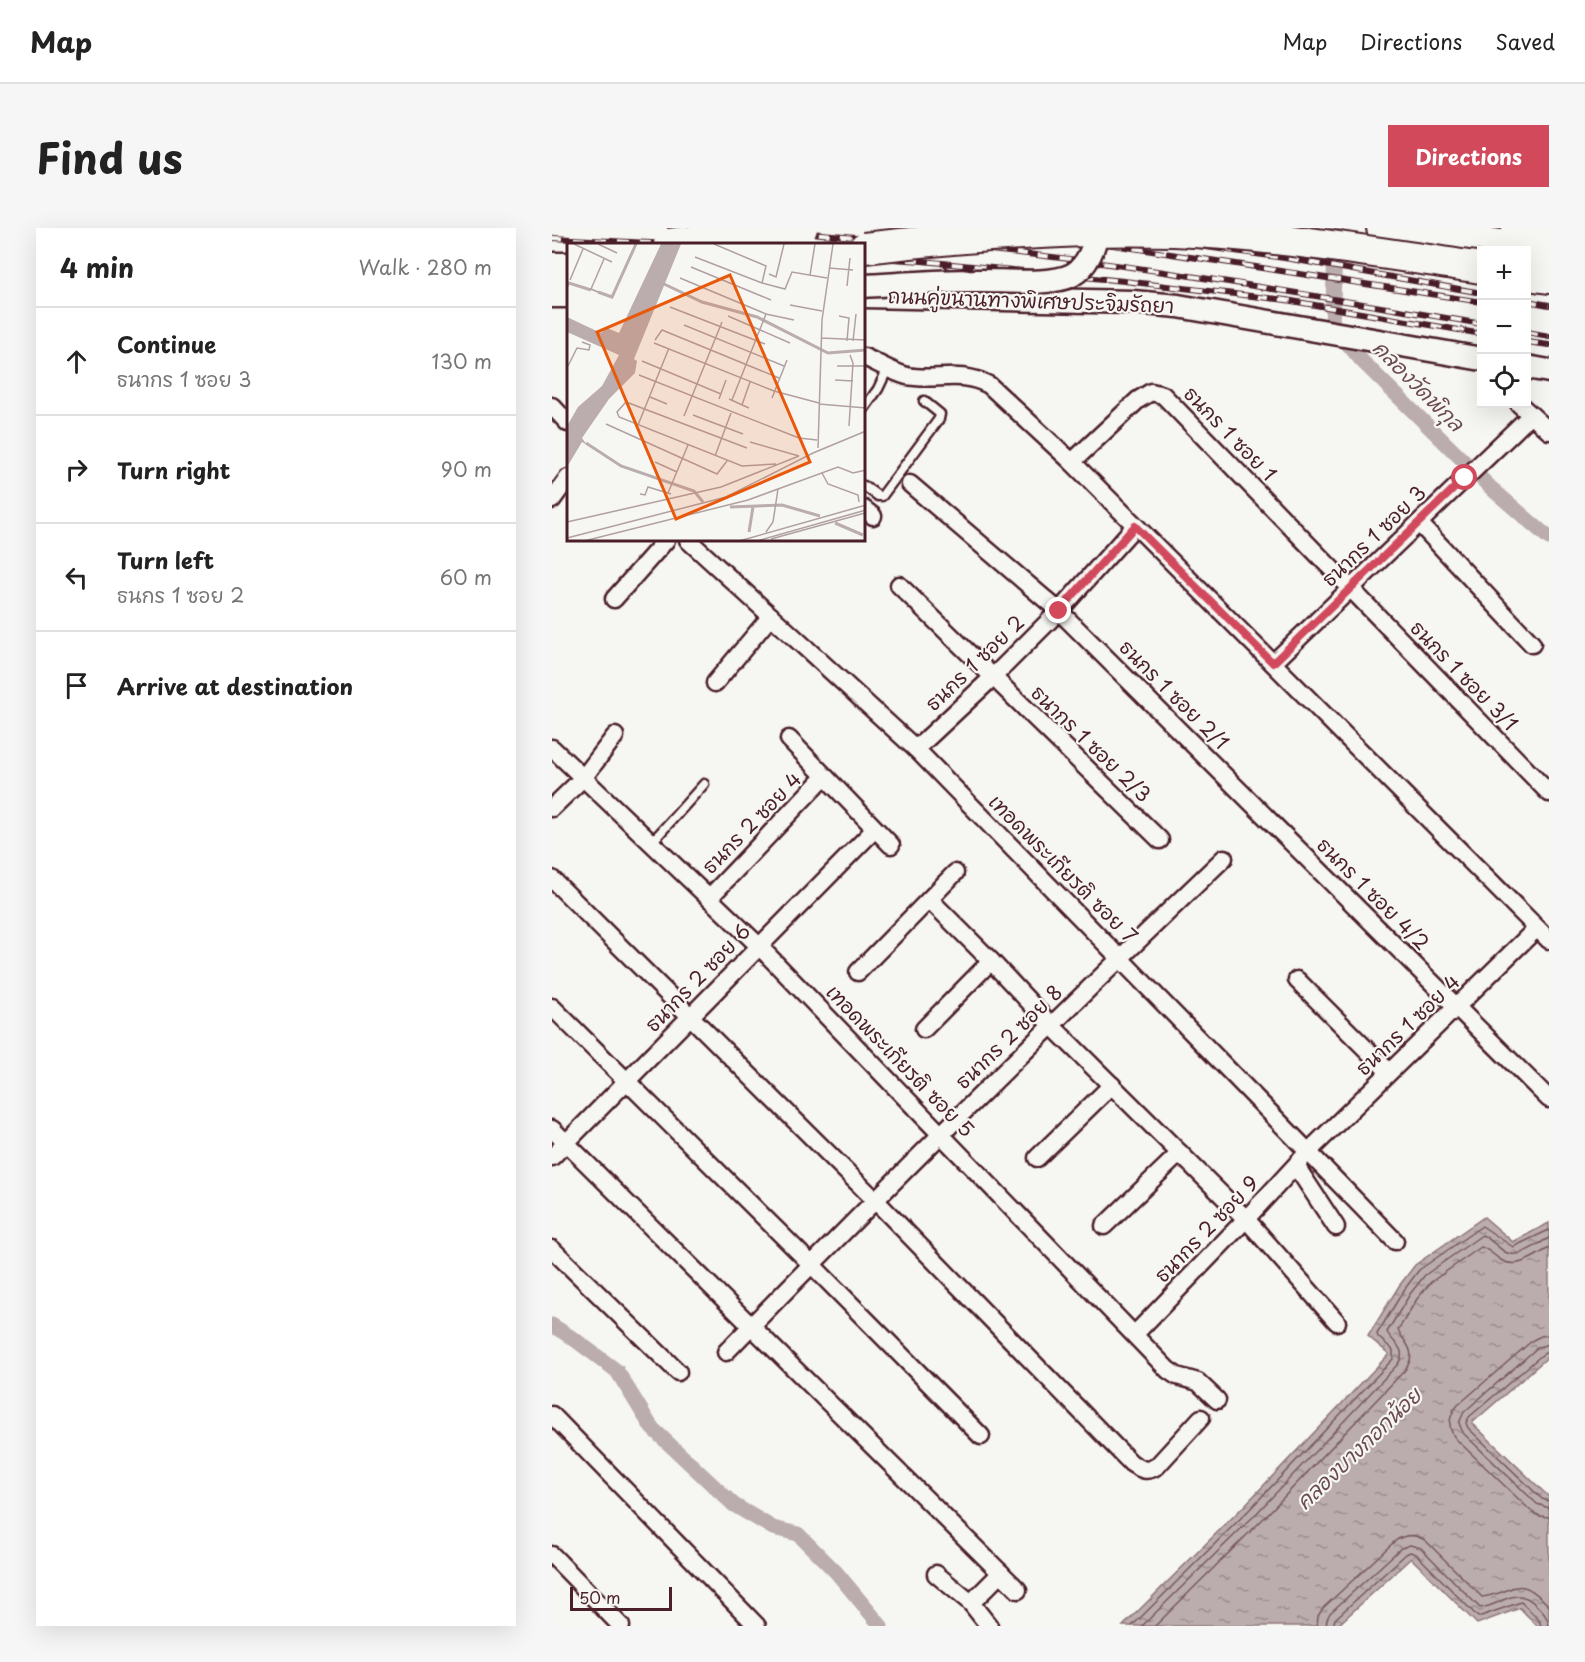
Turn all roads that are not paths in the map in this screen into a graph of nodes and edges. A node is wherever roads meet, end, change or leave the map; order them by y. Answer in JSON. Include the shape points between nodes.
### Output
{"nodes":[{"id":1,"x":802,"y":228,"type":"edge"},
{"id":2,"x":1098,"y":228,"type":"edge"},
{"id":3,"x":1382,"y":228,"type":"edge"},
{"id":4,"x":1513,"y":228,"type":"edge"},
{"id":5,"x":1549,"y":232,"type":"edge"},
{"id":6,"x":677,"y":243,"type":"edge"},
{"id":7,"x":866,"y":248,"type":"edge"},
{"id":8,"x":1549,"y":252,"type":"edge"},
{"id":9,"x":567,"y":257,"type":"edge"},
{"id":10,"x":552,"y":258,"type":"edge"},
{"id":11,"x":1477,"y":267,"type":"edge"},
{"id":12,"x":866,"y":271,"type":"edge"},
{"id":13,"x":1531,"y":276,"type":"edge"},
{"id":14,"x":567,"y":278,"type":"edge"},
{"id":15,"x":1549,"y":278,"type":"edge"},
{"id":16,"x":552,"y":279,"type":"edge"},
{"id":17,"x":866,"y":286,"type":"edge"},
{"id":18,"x":866,"y":296,"type":"edge"},
{"id":19,"x":1042,"y":299,"type":"junction"},
{"id":20,"x":866,"y":358,"type":"edge"},
{"id":21,"x":1477,"y":359,"type":"edge"},
{"id":22,"x":888,"y":368,"type":"junction"},
{"id":23,"x":1531,"y":368,"type":"edge"},
{"id":24,"x":1549,"y":371,"type":"edge"},
{"id":25,"x":924,"y":401,"type":"dead end"},
{"id":26,"x":552,"y":406,"type":"edge"},
{"id":27,"x":866,"y":406,"type":"edge"},
{"id":28,"x":1525,"y":409,"type":"edge"},
{"id":29,"x":567,"y":422,"type":"edge"},
{"id":30,"x":1549,"y":431,"type":"edge"},
{"id":31,"x":1072,"y":462,"type":"junction"},
{"id":32,"x":567,"y":479,"type":"edge"},
{"id":33,"x":910,"y":484,"type":"dead end"},
{"id":34,"x":866,"y":487,"type":"edge"},
{"id":35,"x":552,"y":500,"type":"edge"},
{"id":36,"x":1419,"y":523,"type":"junction"},
{"id":37,"x":1135,"y":526,"type":"junction"},
{"id":38,"x":664,"y":542,"type":"edge"},
{"id":39,"x":690,"y":542,"type":"edge"},
{"id":40,"x":899,"y":585,"type":"dead end"},
{"id":41,"x":1349,"y":588,"type":"junction"},
{"id":42,"x":614,"y":599,"type":"dead end"},
{"id":43,"x":1059,"y":611,"type":"junction"},
{"id":44,"x":771,"y":616,"type":"junction"},
{"id":45,"x":1532,"y":644,"type":"dead end"},
{"id":46,"x":1273,"y":663,"type":"junction"},
{"id":47,"x":993,"y":677,"type":"junction"},
{"id":48,"x":715,"y":683,"type":"dead end"},
{"id":49,"x":615,"y":736,"type":"dead end"},
{"id":50,"x":789,"y":739,"type":"dead end"},
{"id":51,"x":552,"y":748,"type":"edge"},
{"id":52,"x":916,"y":749,"type":"junction"},
{"id":53,"x":584,"y":777,"type":"junction"},
{"id":54,"x":824,"y":777,"type":"junction"},
{"id":55,"x":704,"y":784,"type":"dead end"},
{"id":56,"x":1549,"y":793,"type":"edge"},
{"id":57,"x":552,"y":808,"type":"edge"},
{"id":58,"x":1260,"y":809,"type":"joint"},
{"id":59,"x":875,"y":829,"type":"junction"},
{"id":60,"x":1160,"y":840,"type":"dead end"},
{"id":61,"x":652,"y":842,"type":"junction"},
{"id":62,"x":891,"y":845,"type":"dead end"},
{"id":63,"x":1224,"y":858,"type":"dead end"},
{"id":64,"x":955,"y":873,"type":"dead end"},
{"id":65,"x":552,"y":879,"type":"edge"},
{"id":66,"x":709,"y":898,"type":"junction"},
{"id":67,"x":930,"y":900,"type":"junction"},
{"id":68,"x":1543,"y":934,"type":"edge"},
{"id":69,"x":759,"y":946,"type":"junction"},
{"id":70,"x":1120,"y":958,"type":"junction"},
{"id":71,"x":991,"y":961,"type":"junction"},
{"id":72,"x":858,"y":972,"type":"dead end"},
{"id":73,"x":1297,"y":980,"type":"dead end"},
{"id":74,"x":552,"y":1007,"type":"edge"},
{"id":75,"x":1456,"y":1008,"type":"junction"},
{"id":76,"x":690,"y":1017,"type":"junction"},
{"id":77,"x":1051,"y":1025,"type":"junction"},
{"id":78,"x":924,"y":1029,"type":"dead end"},
{"id":79,"x":1389,"y":1072,"type":"junction"},
{"id":80,"x":626,"y":1082,"type":"junction"},
{"id":81,"x":1112,"y":1085,"type":"junction"},
{"id":82,"x":1549,"y":1099,"type":"edge"},
{"id":83,"x":552,"y":1130,"type":"edge"},
{"id":84,"x":941,"y":1133,"type":"junction"},
{"id":85,"x":566,"y":1143,"type":"junction"},
{"id":86,"x":1308,"y":1152,"type":"junction"},
{"id":87,"x":1180,"y":1153,"type":"junction"},
{"id":88,"x":552,"y":1157,"type":"edge"},
{"id":89,"x":1037,"y":1158,"type":"dead end"},
{"id":90,"x":1296,"y":1166,"type":"junction"},
{"id":91,"x":875,"y":1200,"type":"junction"},
{"id":92,"x":1246,"y":1219,"type":"junction"},
{"id":93,"x":1104,"y":1226,"type":"dead end"},
{"id":94,"x":1336,"y":1227,"type":"dead end"},
{"id":95,"x":1395,"y":1241,"type":"dead end"},
{"id":96,"x":552,"y":1249,"type":"edge"},
{"id":97,"x":812,"y":1265,"type":"junction"},
{"id":98,"x":1337,"y":1322,"type":"dead end"},
{"id":99,"x":751,"y":1326,"type":"junction"},
{"id":100,"x":1135,"y":1334,"type":"junction"},
{"id":101,"x":726,"y":1352,"type":"dead end"},
{"id":102,"x":678,"y":1372,"type":"dead end"},
{"id":103,"x":1218,"y":1400,"type":"dead end"},
{"id":104,"x":552,"y":1415,"type":"edge"},
{"id":105,"x":1201,"y":1418,"type":"dead end"},
{"id":106,"x":981,"y":1436,"type":"dead end"},
{"id":107,"x":552,"y":1555,"type":"edge"},
{"id":108,"x":1001,"y":1573,"type":"junction"},
{"id":109,"x":936,"y":1574,"type":"dead end"},
{"id":110,"x":1018,"y":1590,"type":"dead end"},
{"id":111,"x":971,"y":1604,"type":"junction"},
{"id":112,"x":621,"y":1626,"type":"edge"},
{"id":113,"x":757,"y":1626,"type":"edge"},
{"id":114,"x":989,"y":1626,"type":"edge"}],
"edges":[{"from":1,"to":6,"type":"highway","bridge":true},
{"from":2,"to":17,"type":"main road","bridge":true,"via":[[1088,257],[1071,276],[1051,280]]},
{"from":3,"to":8,"type":"highway"},
{"from":4,"to":5,"type":"main road"},
{"from":7,"to":11,"type":"highway","bridge":true,"via":[[1018,232],[1174,231],[1265,238]]},
{"from":9,"to":10,"type":"highway"},
{"from":12,"to":19,"type":"main road","via":[[942,277]]},
{"from":13,"to":15,"type":"highway"},
{"from":14,"to":16,"type":"highway"},
{"from":18,"to":19,"type":"main road","name":"ถนนคู่ขนานทางพิเศษประจิมรัถยา"},
{"from":19,"to":21,"type":"main road","name":"ถนนคู่ขนานทางพิเศษประจิมรัถยา","via":[[1178,306]]},
{"from":20,"to":22,"type":"street"},
{"from":22,"to":27,"type":"lane"},
{"from":22,"to":31,"type":"street","via":[[906,375],[980,380]]},
{"from":23,"to":24,"type":"main road"},
{"from":25,"to":34,"type":"lane","via":[[938,411],[940,418],[882,496]]},
{"from":26,"to":29,"type":"street"},
{"from":28,"to":30,"type":"street"},
{"from":28,"to":36,"type":"street","name":"ธนากร 1 ซอย 3","via":[[1478,465]]},
{"from":31,"to":37,"type":"street"},
{"from":31,"to":41,"type":"street","name":"ธนกร 1 ซอย 1","via":[[1138,400],[1151,392],[1163,395]]},
{"from":32,"to":35,"type":"street"},
{"from":33,"to":43,"type":"street","name":"ธนกร 1 ซอย 2/1"},
{"from":36,"to":41,"type":"street","name":"ธนากร 1 ซอย 3"},
{"from":36,"to":45,"type":"street"},
{"from":37,"to":43,"type":"street","name":"ธนกร 1 ซอย 2"},
{"from":37,"to":46,"type":"street"},
{"from":38,"to":42,"type":"street"},
{"from":39,"to":44,"type":"street","name":"เทอดพระเกียรติ ซอย 7"},
{"from":40,"to":47,"type":"street","name":"ธนากร 1 ซอย 2/3"},
{"from":41,"to":46,"type":"street","name":"ธนากร 1 ซอย 3"},
{"from":41,"to":56,"type":"street","name":"ธนกร 1 ซอย 3/1"},
{"from":43,"to":47,"type":"street","name":"ธนกร 1 ซอย 2"},
{"from":43,"to":58,"type":"street","name":"ธนกร 1 ซอย 2/1"},
{"from":44,"to":48,"type":"street"},
{"from":44,"to":52,"type":"street","name":"เทอดพระเกียรติ ซอย 7"},
{"from":46,"to":68,"type":"street"},
{"from":47,"to":52,"type":"street","name":"ธนกร 1 ซอย 2"},
{"from":47,"to":60,"type":"street","name":"ธนากร 1 ซอย 2/3"},
{"from":49,"to":53,"type":"street"},
{"from":50,"to":54,"type":"street"},
{"from":51,"to":53,"type":"street","name":"เทอดพระเกียรติ ซอย 5"},
{"from":52,"to":70,"type":"street","name":"เทอดพระเกียรติ ซอย 7"},
{"from":53,"to":57,"type":"street"},
{"from":53,"to":61,"type":"street","name":"เทอดพระเกียรติ ซอย 5"},
{"from":54,"to":59,"type":"street"},
{"from":54,"to":66,"type":"street","name":"ธนกร 2 ซอย 4"},
{"from":55,"to":61,"type":"lane"},
{"from":58,"to":75,"type":"street","name":"ธนกร 1 ซอย 4/2"},
{"from":59,"to":62,"type":"street"},
{"from":59,"to":69,"type":"street","name":"ธนากร 2 ซอย 6"},
{"from":61,"to":66,"type":"street","name":"เทอดพระเกียรติ ซอย 5"},
{"from":63,"to":70,"type":"street","name":"ธนากร 2 ซอย 8"},
{"from":64,"to":67,"type":"street"},
{"from":65,"to":76,"type":"street"},
{"from":66,"to":69,"type":"street","name":"เทอดพระเกียรติ ซอย 5"},
{"from":67,"to":71,"type":"street"},
{"from":67,"to":72,"type":"street"},
{"from":68,"to":75,"type":"street","name":"ธนากร 1 ซอย 4"},
{"from":69,"to":76,"type":"street","name":"ธนากร 2 ซอย 6"},
{"from":69,"to":84,"type":"street","name":"เทอดพระเกียรติ ซอย 5"},
{"from":70,"to":77,"type":"street","name":"ธนากร 2 ซอย 8"},
{"from":70,"to":86,"type":"street","name":"เทอดพระเกียรติ ซอย 7"},
{"from":71,"to":77,"type":"street"},
{"from":71,"to":78,"type":"street"},
{"from":73,"to":79,"type":"street"},
{"from":74,"to":80,"type":"street"},
{"from":75,"to":79,"type":"street","name":"ธนากร 1 ซอย 4"},
{"from":75,"to":82,"type":"street","name":"ธนกร 1 ซอย 4/2"},
{"from":76,"to":80,"type":"street","name":"ธนากร 2 ซอย 6"},
{"from":76,"to":91,"type":"street"},
{"from":77,"to":81,"type":"street"},
{"from":77,"to":84,"type":"street","name":"ธนากร 2 ซอย 8"},
{"from":79,"to":86,"type":"street","name":"ธนากร 1 ซอย 4"},
{"from":80,"to":85,"type":"street","name":"ธนากร 2 ซอย 6"},
{"from":80,"to":97,"type":"street"},
{"from":81,"to":87,"type":"street"},
{"from":81,"to":89,"type":"street"},
{"from":83,"to":85,"type":"street"},
{"from":84,"to":91,"type":"street","name":"ธนากร 2 ซอย 8"},
{"from":84,"to":100,"type":"street","name":"เทอดพระเกียรติ ซอย 5"},
{"from":85,"to":88,"type":"street","name":"ธนากร 2 ซอย 6"},
{"from":85,"to":99,"type":"street"},
{"from":86,"to":90,"type":"street","name":"ธนากร 2 ซอย 9"},
{"from":86,"to":95,"type":"street","name":"เทอดพระเกียรติ ซอย 7"},
{"from":87,"to":92,"type":"street"},
{"from":87,"to":93,"type":"street"},
{"from":90,"to":92,"type":"street","name":"ธนากร 2 ซอย 9"},
{"from":90,"to":94,"type":"street"},
{"from":91,"to":97,"type":"street","name":"ธนากร 2 ซอย 8"},
{"from":91,"to":105,"type":"street","via":[[1131,1463],[1143,1470],[1157,1466]]},
{"from":92,"to":98,"type":"street"},
{"from":92,"to":100,"type":"street","name":"ธนากร 2 ซอย 9"},
{"from":96,"to":102,"type":"street"},
{"from":97,"to":99,"type":"street","name":"ธนากร 2 ซอย 8"},
{"from":97,"to":106,"type":"street"},
{"from":99,"to":101,"type":"street","name":"ธนากร 2 ซอย 8"},
{"from":99,"to":108,"type":"street"},
{"from":100,"to":103,"type":"street","name":"เทอดพระเกียรติ ซอย 5","via":[[1168,1370],[1198,1382]]},
{"from":104,"to":113,"type":"street"},
{"from":107,"to":112,"type":"street"},
{"from":108,"to":110,"type":"street"},
{"from":108,"to":111,"type":"street"},
{"from":109,"to":111,"type":"street"},
{"from":111,"to":114,"type":"street"}]}
